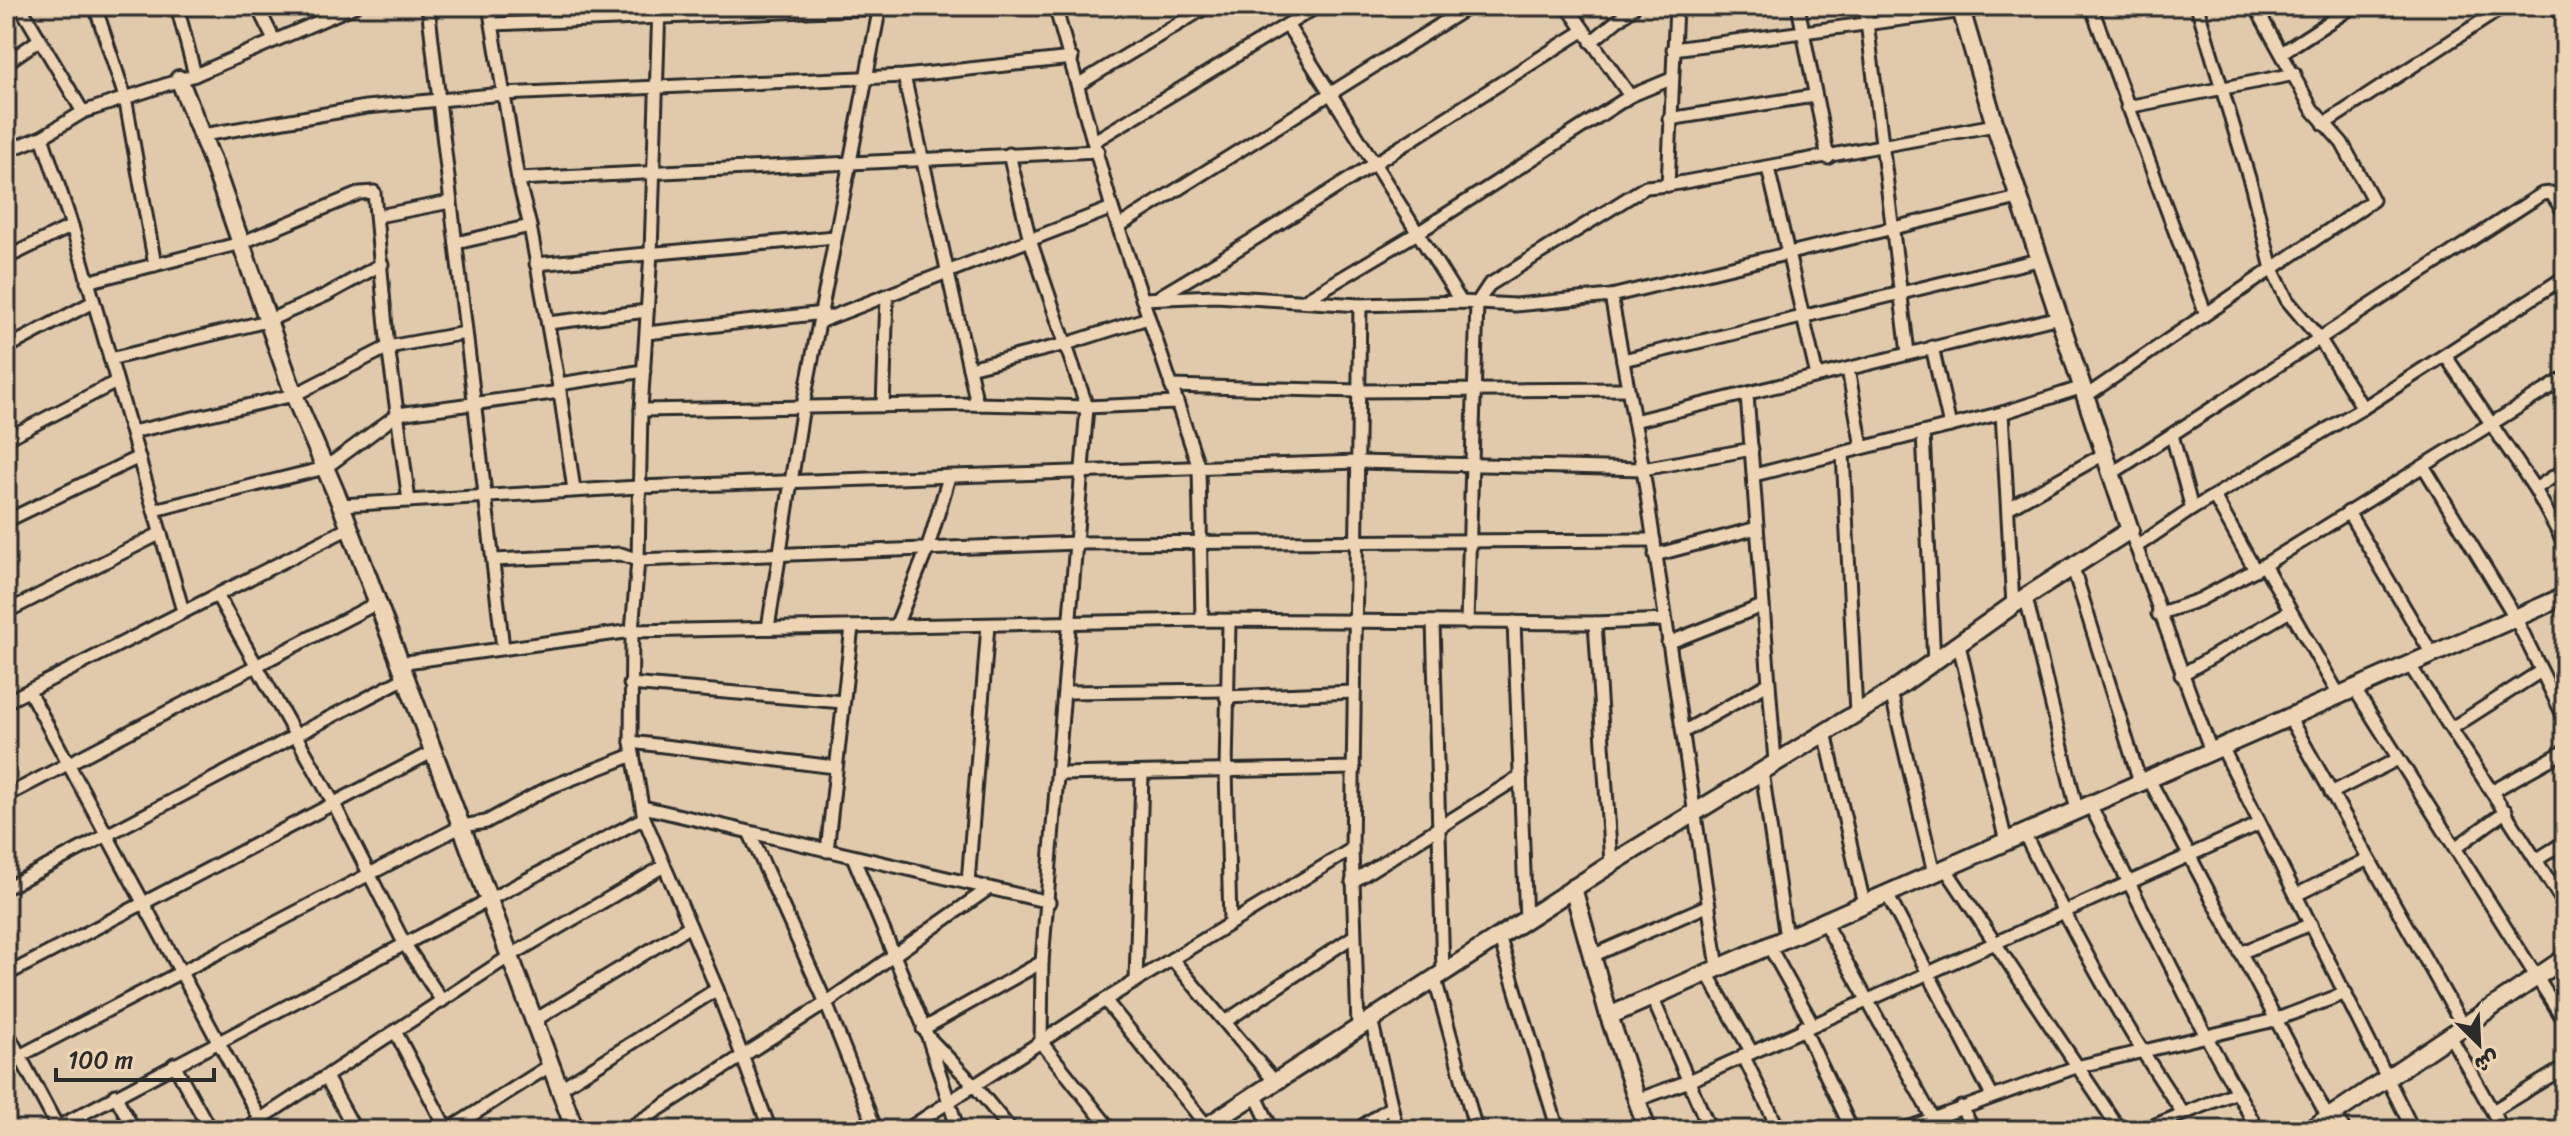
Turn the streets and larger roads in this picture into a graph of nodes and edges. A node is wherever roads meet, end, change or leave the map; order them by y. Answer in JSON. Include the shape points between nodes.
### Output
{"nodes":[{"id":1,"x":20,"y":6,"type":"edge"},
{"id":2,"x":177,"y":6,"type":"edge"},
{"id":3,"x":257,"y":6,"type":"edge"},
{"id":4,"x":355,"y":6,"type":"edge"},
{"id":5,"x":428,"y":6,"type":"edge"},
{"id":6,"x":489,"y":6,"type":"edge"},
{"id":7,"x":572,"y":6,"type":"edge"},
{"id":8,"x":1055,"y":6,"type":"edge"},
{"id":9,"x":1208,"y":6,"type":"edge"},
{"id":10,"x":1318,"y":6,"type":"edge"},
{"id":11,"x":1470,"y":6,"type":"edge"},
{"id":12,"x":1567,"y":6,"type":"edge"},
{"id":13,"x":1635,"y":6,"type":"edge"},
{"id":14,"x":1676,"y":6,"type":"edge"},
{"id":15,"x":1798,"y":6,"type":"edge"},
{"id":16,"x":1865,"y":6,"type":"edge"},
{"id":17,"x":2002,"y":6,"type":"edge"},
{"id":18,"x":2091,"y":6,"type":"edge"},
{"id":19,"x":2197,"y":6,"type":"edge"},
{"id":20,"x":2255,"y":6,"type":"edge"},
{"id":21,"x":2354,"y":6,"type":"edge"},
{"id":22,"x":2505,"y":6,"type":"edge"},
{"id":23,"x":2555,"y":6,"type":"edge"},
{"id":24,"x":99,"y":7,"type":"edge"},
{"id":25,"x":880,"y":7,"type":"edge"},
{"id":26,"x":659,"y":10,"type":"edge"},
{"id":27,"x":1961,"y":10,"type":"edge"},
{"id":28,"x":2565,"y":20,"type":"edge"},
{"id":29,"x":573,"y":21,"type":"junction"},
{"id":30,"x":493,"y":24,"type":"junction"},
{"id":31,"x":1868,"y":24,"type":"junction"},
{"id":32,"x":1288,"y":26,"type":"junction"},
{"id":33,"x":1583,"y":31,"type":"junction"},
{"id":34,"x":1802,"y":33,"type":"junction"},
{"id":35,"x":39,"y":40,"type":"junction"},
{"id":36,"x":274,"y":40,"type":"junction"},
{"id":37,"x":1591,"y":42,"type":"junction"},
{"id":38,"x":1673,"y":49,"type":"junction"},
{"id":39,"x":2283,"y":52,"type":"junction"},
{"id":40,"x":1072,"y":58,"type":"junction"},
{"id":41,"x":6,"y":63,"type":"edge"},
{"id":42,"x":2295,"y":74,"type":"junction"},
{"id":43,"x":904,"y":76,"type":"junction"},
{"id":44,"x":187,"y":77,"type":"junction"},
{"id":45,"x":867,"y":77,"type":"junction"},
{"id":46,"x":1671,"y":79,"type":"junction"},
{"id":47,"x":1079,"y":84,"type":"junction"},
{"id":48,"x":2220,"y":88,"type":"junction"},
{"id":49,"x":655,"y":89,"type":"junction"},
{"id":50,"x":503,"y":94,"type":"junction"},
{"id":51,"x":1331,"y":95,"type":"junction"},
{"id":52,"x":1630,"y":96,"type":"junction"},
{"id":53,"x":1813,"y":96,"type":"junction"},
{"id":54,"x":125,"y":97,"type":"junction"},
{"id":55,"x":437,"y":101,"type":"junction"},
{"id":56,"x":2127,"y":107,"type":"junction"},
{"id":57,"x":83,"y":112,"type":"junction"},
{"id":58,"x":1669,"y":119,"type":"junction"},
{"id":59,"x":2324,"y":124,"type":"junction"},
{"id":60,"x":1995,"y":125,"type":"junction"},
{"id":61,"x":203,"y":135,"type":"junction"},
{"id":62,"x":42,"y":137,"type":"junction"},
{"id":63,"x":8,"y":146,"type":"edge"},
{"id":64,"x":1097,"y":146,"type":"junction"},
{"id":65,"x":1882,"y":149,"type":"junction"},
{"id":66,"x":1009,"y":154,"type":"junction"},
{"id":67,"x":1828,"y":158,"type":"junction"},
{"id":68,"x":1375,"y":160,"type":"junction"},
{"id":69,"x":925,"y":161,"type":"junction"},
{"id":70,"x":849,"y":163,"type":"junction"},
{"id":71,"x":1768,"y":168,"type":"junction"},
{"id":72,"x":653,"y":171,"type":"junction"},
{"id":73,"x":518,"y":179,"type":"junction"},
{"id":74,"x":1668,"y":185,"type":"junction"},
{"id":75,"x":2018,"y":198,"type":"junction"},
{"id":76,"x":450,"y":202,"type":"junction"},
{"id":77,"x":1112,"y":208,"type":"junction"},
{"id":78,"x":2565,"y":214,"type":"edge"},
{"id":79,"x":378,"y":216,"type":"junction"},
{"id":80,"x":72,"y":226,"type":"junction"},
{"id":81,"x":530,"y":226,"type":"junction"},
{"id":82,"x":1119,"y":226,"type":"junction"},
{"id":83,"x":1890,"y":230,"type":"junction"},
{"id":84,"x":1419,"y":232,"type":"junction"},
{"id":85,"x":835,"y":237,"type":"junction"},
{"id":86,"x":1030,"y":240,"type":"junction"},
{"id":87,"x":241,"y":243,"type":"junction"},
{"id":88,"x":456,"y":243,"type":"junction"},
{"id":89,"x":651,"y":252,"type":"junction"},
{"id":90,"x":1790,"y":253,"type":"junction"},
{"id":91,"x":6,"y":258,"type":"edge"},
{"id":92,"x":2038,"y":260,"type":"junction"},
{"id":93,"x":382,"y":264,"type":"junction"},
{"id":94,"x":536,"y":264,"type":"junction"},
{"id":95,"x":155,"y":265,"type":"junction"},
{"id":96,"x":2272,"y":269,"type":"junction"},
{"id":97,"x":947,"y":275,"type":"junction"},
{"id":98,"x":2565,"y":277,"type":"edge"},
{"id":99,"x":87,"y":282,"type":"junction"},
{"id":100,"x":1899,"y":294,"type":"junction"},
{"id":101,"x":1611,"y":296,"type":"junction"},
{"id":102,"x":1160,"y":297,"type":"junction"},
{"id":103,"x":887,"y":298,"type":"junction"},
{"id":104,"x":1142,"y":299,"type":"junction"},
{"id":105,"x":1305,"y":300,"type":"junction"},
{"id":106,"x":93,"y":302,"type":"junction"},
{"id":107,"x":1461,"y":302,"type":"junction"},
{"id":108,"x":1477,"y":303,"type":"junction"},
{"id":109,"x":1360,"y":305,"type":"junction"},
{"id":110,"x":647,"y":311,"type":"junction"},
{"id":111,"x":2205,"y":312,"type":"junction"},
{"id":112,"x":822,"y":317,"type":"junction"},
{"id":113,"x":1804,"y":317,"type":"junction"},
{"id":114,"x":2059,"y":317,"type":"junction"},
{"id":115,"x":1148,"y":318,"type":"junction"},
{"id":116,"x":267,"y":321,"type":"junction"},
{"id":117,"x":548,"y":323,"type":"junction"},
{"id":118,"x":465,"y":333,"type":"junction"},
{"id":119,"x":647,"y":333,"type":"junction"},
{"id":120,"x":2319,"y":338,"type":"junction"},
{"id":121,"x":1066,"y":344,"type":"junction"},
{"id":122,"x":388,"y":347,"type":"junction"},
{"id":123,"x":1932,"y":347,"type":"junction"},
{"id":124,"x":6,"y":348,"type":"edge"},
{"id":125,"x":1908,"y":353,"type":"junction"},
{"id":126,"x":2445,"y":355,"type":"junction"},
{"id":127,"x":110,"y":359,"type":"junction"},
{"id":128,"x":1623,"y":360,"type":"junction"},
{"id":129,"x":969,"y":368,"type":"junction"},
{"id":130,"x":1848,"y":369,"type":"junction"},
{"id":131,"x":644,"y":371,"type":"junction"},
{"id":132,"x":1817,"y":376,"type":"junction"},
{"id":133,"x":2565,"y":378,"type":"edge"},
{"id":134,"x":116,"y":382,"type":"junction"},
{"id":135,"x":1171,"y":386,"type":"junction"},
{"id":136,"x":560,"y":388,"type":"junction"},
{"id":137,"x":1628,"y":389,"type":"junction"},
{"id":138,"x":1474,"y":390,"type":"junction"},
{"id":139,"x":1358,"y":391,"type":"junction"},
{"id":140,"x":2084,"y":391,"type":"junction"},
{"id":141,"x":294,"y":395,"type":"junction"},
{"id":142,"x":1747,"y":395,"type":"junction"},
{"id":143,"x":1176,"y":403,"type":"junction"},
{"id":144,"x":977,"y":404,"type":"junction"},
{"id":145,"x":477,"y":405,"type":"junction"},
{"id":146,"x":803,"y":406,"type":"junction"},
{"id":147,"x":883,"y":406,"type":"junction"},
{"id":148,"x":1087,"y":407,"type":"junction"},
{"id":149,"x":2363,"y":408,"type":"junction"},
{"id":150,"x":641,"y":410,"type":"junction"},
{"id":151,"x":2002,"y":413,"type":"junction"},
{"id":152,"x":398,"y":414,"type":"junction"},
{"id":153,"x":1634,"y":421,"type":"junction"},
{"id":154,"x":2493,"y":423,"type":"junction"},
{"id":155,"x":1950,"y":426,"type":"junction"},
{"id":156,"x":132,"y":432,"type":"junction"},
{"id":157,"x":1923,"y":433,"type":"junction"},
{"id":158,"x":2172,"y":435,"type":"junction"},
{"id":159,"x":6,"y":439,"type":"edge"},
{"id":160,"x":1862,"y":447,"type":"junction"},
{"id":161,"x":1752,"y":449,"type":"junction"},
{"id":162,"x":1843,"y":453,"type":"junction"},
{"id":163,"x":2104,"y":454,"type":"junction"},
{"id":164,"x":139,"y":457,"type":"junction"},
{"id":165,"x":1358,"y":462,"type":"junction"},
{"id":166,"x":1474,"y":465,"type":"junction"},
{"id":167,"x":2424,"y":467,"type":"junction"},
{"id":168,"x":325,"y":468,"type":"junction"},
{"id":169,"x":1199,"y":468,"type":"junction"},
{"id":170,"x":1643,"y":469,"type":"junction"},
{"id":171,"x":2565,"y":469,"type":"edge"},
{"id":172,"x":1084,"y":474,"type":"junction"},
{"id":173,"x":2111,"y":474,"type":"junction"},
{"id":174,"x":1754,"y":475,"type":"junction"},
{"id":175,"x":949,"y":477,"type":"junction"},
{"id":176,"x":792,"y":484,"type":"junction"},
{"id":177,"x":638,"y":487,"type":"junction"},
{"id":178,"x":2535,"y":489,"type":"junction"},
{"id":179,"x":574,"y":490,"type":"junction"},
{"id":180,"x":2214,"y":496,"type":"junction"},
{"id":181,"x":487,"y":497,"type":"junction"},
{"id":182,"x":409,"y":501,"type":"junction"},
{"id":183,"x":341,"y":505,"type":"junction"},
{"id":184,"x":2010,"y":507,"type":"junction"},
{"id":185,"x":2192,"y":509,"type":"junction"},
{"id":186,"x":154,"y":510,"type":"junction"},
{"id":187,"x":2348,"y":512,"type":"junction"},
{"id":188,"x":6,"y":521,"type":"edge"},
{"id":189,"x":349,"y":528,"type":"junction"},
{"id":190,"x":1757,"y":528,"type":"junction"},
{"id":191,"x":2130,"y":530,"type":"junction"},
{"id":192,"x":161,"y":533,"type":"junction"},
{"id":193,"x":1654,"y":540,"type":"junction"},
{"id":194,"x":1356,"y":541,"type":"junction"},
{"id":195,"x":1469,"y":542,"type":"junction"},
{"id":196,"x":1077,"y":543,"type":"junction"},
{"id":197,"x":1202,"y":544,"type":"junction"},
{"id":198,"x":2565,"y":545,"type":"edge"},
{"id":199,"x":928,"y":547,"type":"junction"},
{"id":200,"x":2136,"y":547,"type":"junction"},
{"id":201,"x":779,"y":555,"type":"junction"},
{"id":202,"x":1655,"y":555,"type":"junction"},
{"id":203,"x":495,"y":560,"type":"junction"},
{"id":204,"x":638,"y":560,"type":"junction"},
{"id":205,"x":2260,"y":567,"type":"junction"},
{"id":206,"x":2073,"y":568,"type":"junction"},
{"id":207,"x":217,"y":595,"type":"junction"},
{"id":208,"x":2565,"y":596,"type":"edge"},
{"id":209,"x":2020,"y":601,"type":"junction"},
{"id":210,"x":377,"y":603,"type":"junction"},
{"id":211,"x":1762,"y":606,"type":"junction"},
{"id":212,"x":183,"y":611,"type":"junction"},
{"id":213,"x":2290,"y":611,"type":"junction"},
{"id":214,"x":6,"y":612,"type":"edge"},
{"id":215,"x":2158,"y":614,"type":"junction"},
{"id":216,"x":2515,"y":617,"type":"junction"},
{"id":217,"x":1202,"y":620,"type":"junction"},
{"id":218,"x":1665,"y":620,"type":"junction"},
{"id":219,"x":1070,"y":622,"type":"junction"},
{"id":220,"x":1355,"y":622,"type":"junction"},
{"id":221,"x":1433,"y":622,"type":"junction"},
{"id":222,"x":1514,"y":622,"type":"junction"},
{"id":223,"x":1229,"y":623,"type":"junction"},
{"id":224,"x":1467,"y":623,"type":"junction"},
{"id":225,"x":1595,"y":623,"type":"junction"},
{"id":226,"x":988,"y":625,"type":"junction"},
{"id":227,"x":896,"y":626,"type":"junction"},
{"id":228,"x":852,"y":627,"type":"junction"},
{"id":229,"x":768,"y":628,"type":"junction"},
{"id":230,"x":632,"y":631,"type":"junction"},
{"id":231,"x":1668,"y":643,"type":"junction"},
{"id":232,"x":1959,"y":645,"type":"junction"},
{"id":233,"x":503,"y":648,"type":"junction"},
{"id":234,"x":2432,"y":654,"type":"junction"},
{"id":235,"x":1934,"y":663,"type":"junction"},
{"id":236,"x":2409,"y":664,"type":"junction"},
{"id":237,"x":256,"y":665,"type":"junction"},
{"id":238,"x":402,"y":670,"type":"junction"},
{"id":239,"x":2541,"y":671,"type":"junction"},
{"id":240,"x":2181,"y":675,"type":"junction"},
{"id":241,"x":630,"y":684,"type":"junction"},
{"id":242,"x":1766,"y":685,"type":"junction"},
{"id":243,"x":29,"y":691,"type":"junction"},
{"id":244,"x":1067,"y":692,"type":"junction"},
{"id":245,"x":1354,"y":692,"type":"junction"},
{"id":246,"x":1891,"y":692,"type":"junction"},
{"id":247,"x":2346,"y":692,"type":"junction"},
{"id":248,"x":1226,"y":693,"type":"junction"},
{"id":249,"x":6,"y":702,"type":"edge"},
{"id":250,"x":843,"y":702,"type":"junction"},
{"id":251,"x":1856,"y":713,"type":"junction"},
{"id":252,"x":2289,"y":717,"type":"junction"},
{"id":253,"x":2565,"y":719,"type":"edge"},
{"id":254,"x":2452,"y":728,"type":"junction"},
{"id":255,"x":1683,"y":732,"type":"junction"},
{"id":256,"x":1825,"y":732,"type":"junction"},
{"id":257,"x":295,"y":735,"type":"junction"},
{"id":258,"x":631,"y":742,"type":"junction"},
{"id":259,"x":2217,"y":749,"type":"junction"},
{"id":260,"x":2565,"y":751,"type":"edge"},
{"id":261,"x":432,"y":752,"type":"junction"},
{"id":262,"x":633,"y":755,"type":"junction"},
{"id":263,"x":2398,"y":759,"type":"junction"},
{"id":264,"x":67,"y":763,"type":"junction"},
{"id":265,"x":835,"y":767,"type":"junction"},
{"id":266,"x":1769,"y":767,"type":"junction"},
{"id":267,"x":1354,"y":768,"type":"junction"},
{"id":268,"x":1226,"y":770,"type":"junction"},
{"id":269,"x":1060,"y":774,"type":"junction"},
{"id":270,"x":1142,"y":774,"type":"junction"},
{"id":271,"x":1521,"y":776,"type":"junction"},
{"id":272,"x":2144,"y":780,"type":"junction"},
{"id":273,"x":2493,"y":791,"type":"junction"},
{"id":274,"x":2331,"y":793,"type":"junction"},
{"id":275,"x":6,"y":796,"type":"edge"},
{"id":276,"x":333,"y":802,"type":"junction"},
{"id":277,"x":2084,"y":808,"type":"junction"},
{"id":278,"x":2506,"y":811,"type":"junction"},
{"id":279,"x":1695,"y":812,"type":"junction"},
{"id":280,"x":643,"y":813,"type":"junction"},
{"id":281,"x":2259,"y":824,"type":"junction"},
{"id":282,"x":462,"y":826,"type":"junction"},
{"id":283,"x":1437,"y":830,"type":"junction"},
{"id":284,"x":2024,"y":833,"type":"junction"},
{"id":285,"x":750,"y":834,"type":"junction"},
{"id":286,"x":105,"y":835,"type":"junction"},
{"id":287,"x":2006,"y":842,"type":"junction"},
{"id":288,"x":2565,"y":842,"type":"edge"},
{"id":289,"x":2455,"y":848,"type":"junction"},
{"id":290,"x":1352,"y":849,"type":"junction"},
{"id":291,"x":827,"y":851,"type":"junction"},
{"id":292,"x":2189,"y":857,"type":"junction"},
{"id":293,"x":854,"y":859,"type":"junction"},
{"id":294,"x":2368,"y":859,"type":"junction"},
{"id":295,"x":2536,"y":860,"type":"junction"},
{"id":296,"x":1611,"y":864,"type":"junction"},
{"id":297,"x":664,"y":866,"type":"junction"},
{"id":298,"x":1940,"y":871,"type":"junction"},
{"id":299,"x":370,"y":874,"type":"junction"},
{"id":300,"x":1352,"y":882,"type":"junction"},
{"id":301,"x":968,"y":883,"type":"junction"},
{"id":302,"x":2128,"y":885,"type":"junction"},
{"id":303,"x":6,"y":888,"type":"edge"},
{"id":304,"x":1573,"y":888,"type":"junction"},
{"id":305,"x":988,"y":889,"type":"junction"},
{"id":306,"x":1887,"y":894,"type":"junction"},
{"id":307,"x":2296,"y":895,"type":"junction"},
{"id":308,"x":488,"y":900,"type":"junction"},
{"id":309,"x":1049,"y":902,"type":"junction"},
{"id":310,"x":141,"y":903,"type":"junction"},
{"id":311,"x":1864,"y":904,"type":"junction"},
{"id":312,"x":1709,"y":905,"type":"junction"},
{"id":313,"x":2565,"y":905,"type":"edge"},
{"id":314,"x":2064,"y":914,"type":"junction"},
{"id":315,"x":1526,"y":921,"type":"junction"},
{"id":316,"x":1230,"y":922,"type":"junction"},
{"id":317,"x":1824,"y":922,"type":"junction"},
{"id":318,"x":2311,"y":924,"type":"junction"},
{"id":319,"x":690,"y":926,"type":"junction"},
{"id":320,"x":1354,"y":936,"type":"junction"},
{"id":321,"x":1786,"y":938,"type":"junction"},
{"id":322,"x":1500,"y":939,"type":"junction"},
{"id":323,"x":404,"y":943,"type":"junction"},
{"id":324,"x":1993,"y":945,"type":"junction"},
{"id":325,"x":1769,"y":946,"type":"junction"},
{"id":326,"x":2240,"y":953,"type":"junction"},
{"id":327,"x":510,"y":956,"type":"junction"},
{"id":328,"x":1592,"y":956,"type":"junction"},
{"id":329,"x":892,"y":958,"type":"junction"},
{"id":330,"x":2565,"y":958,"type":"edge"},
{"id":331,"x":1172,"y":959,"type":"junction"},
{"id":332,"x":1042,"y":962,"type":"junction"},
{"id":333,"x":180,"y":970,"type":"junction"},
{"id":334,"x":1712,"y":971,"type":"junction"},
{"id":335,"x":1927,"y":973,"type":"junction"},
{"id":336,"x":6,"y":975,"type":"edge"},
{"id":337,"x":1439,"y":976,"type":"junction"},
{"id":338,"x":2536,"y":976,"type":"junction"},
{"id":339,"x":1136,"y":981,"type":"junction"},
{"id":340,"x":717,"y":989,"type":"junction"},
{"id":341,"x":2346,"y":993,"type":"junction"},
{"id":342,"x":1652,"y":997,"type":"junction"},
{"id":343,"x":1867,"y":997,"type":"junction"},
{"id":344,"x":1105,"y":1000,"type":"junction"},
{"id":345,"x":442,"y":1001,"type":"junction"},
{"id":346,"x":826,"y":1003,"type":"junction"},
{"id":347,"x":1609,"y":1016,"type":"junction"},
{"id":348,"x":535,"y":1020,"type":"junction"},
{"id":349,"x":2275,"y":1020,"type":"junction"},
{"id":350,"x":1226,"y":1021,"type":"junction"},
{"id":351,"x":2565,"y":1022,"type":"edge"},
{"id":352,"x":1364,"y":1023,"type":"junction"},
{"id":353,"x":1808,"y":1025,"type":"junction"},
{"id":354,"x":6,"y":1030,"type":"edge"},
{"id":355,"x":2456,"y":1030,"type":"junction"},
{"id":356,"x":395,"y":1031,"type":"junction"},
{"id":357,"x":925,"y":1033,"type":"junction"},
{"id":358,"x":2206,"y":1036,"type":"junction"},
{"id":359,"x":217,"y":1040,"type":"junction"},
{"id":360,"x":1041,"y":1042,"type":"junction"},
{"id":361,"x":2140,"y":1052,"type":"junction"},
{"id":362,"x":1747,"y":1053,"type":"junction"},
{"id":363,"x":20,"y":1056,"type":"junction"},
{"id":364,"x":742,"y":1058,"type":"junction"},
{"id":365,"x":6,"y":1063,"type":"edge"},
{"id":366,"x":174,"y":1064,"type":"junction"},
{"id":367,"x":551,"y":1065,"type":"junction"},
{"id":368,"x":2076,"y":1067,"type":"junction"},
{"id":369,"x":2565,"y":1067,"type":"edge"},
{"id":370,"x":326,"y":1077,"type":"junction"},
{"id":371,"x":2385,"y":1079,"type":"junction"},
{"id":372,"x":1689,"y":1081,"type":"junction"},
{"id":373,"x":1275,"y":1082,"type":"junction"},
{"id":374,"x":974,"y":1085,"type":"junction"},
{"id":375,"x":561,"y":1088,"type":"junction"},
{"id":376,"x":2237,"y":1092,"type":"junction"},
{"id":377,"x":1255,"y":1094,"type":"junction"},
{"id":378,"x":115,"y":1095,"type":"junction"},
{"id":379,"x":1992,"y":1096,"type":"junction"},
{"id":380,"x":1637,"y":1100,"type":"junction"},
{"id":381,"x":947,"y":1102,"type":"junction"},
{"id":382,"x":1391,"y":1107,"type":"junction"},
{"id":383,"x":1961,"y":1107,"type":"junction"},
{"id":384,"x":2493,"y":1111,"type":"junction"},
{"id":385,"x":2183,"y":1113,"type":"junction"},
{"id":386,"x":2332,"y":1116,"type":"junction"},
{"id":387,"x":1932,"y":1117,"type":"junction"},
{"id":388,"x":263,"y":1125,"type":"edge"},
{"id":389,"x":1204,"y":1128,"type":"edge"},
{"id":390,"x":56,"y":1129,"type":"edge"},
{"id":391,"x":573,"y":1129,"type":"edge"},
{"id":392,"x":134,"y":1130,"type":"edge"},
{"id":393,"x":210,"y":1130,"type":"edge"},
{"id":394,"x":244,"y":1130,"type":"edge"},
{"id":395,"x":355,"y":1130,"type":"edge"},
{"id":396,"x":447,"y":1130,"type":"edge"},
{"id":397,"x":626,"y":1130,"type":"edge"},
{"id":398,"x":770,"y":1130,"type":"edge"},
{"id":399,"x":876,"y":1130,"type":"edge"},
{"id":400,"x":906,"y":1130,"type":"edge"},
{"id":401,"x":958,"y":1130,"type":"edge"},
{"id":402,"x":1011,"y":1130,"type":"edge"},
{"id":403,"x":1111,"y":1130,"type":"edge"},
{"id":404,"x":1272,"y":1130,"type":"edge"},
{"id":405,"x":1356,"y":1130,"type":"edge"},
{"id":406,"x":1397,"y":1130,"type":"edge"},
{"id":407,"x":1476,"y":1130,"type":"edge"},
{"id":408,"x":1558,"y":1130,"type":"edge"},
{"id":409,"x":1647,"y":1130,"type":"edge"},
{"id":410,"x":1710,"y":1130,"type":"edge"},
{"id":411,"x":1779,"y":1130,"type":"edge"},
{"id":412,"x":1852,"y":1130,"type":"edge"},
{"id":413,"x":1902,"y":1130,"type":"edge"},
{"id":414,"x":1974,"y":1130,"type":"edge"},
{"id":415,"x":2120,"y":1130,"type":"edge"},
{"id":416,"x":2143,"y":1130,"type":"edge"},
{"id":417,"x":2258,"y":1130,"type":"edge"},
{"id":418,"x":2310,"y":1130,"type":"edge"},
{"id":419,"x":2344,"y":1130,"type":"edge"},
{"id":420,"x":2413,"y":1130,"type":"edge"},
{"id":421,"x":2503,"y":1130,"type":"edge"}],
"edges":[{"from":1,"to":35,"type":"street"},
{"from":2,"to":44,"type":"street"},
{"from":3,"to":36,"type":"street"},
{"from":4,"to":36,"type":"street"},
{"from":5,"to":55,"type":"street"},
{"from":6,"to":30,"type":"street"},
{"from":7,"to":29,"type":"street"},
{"from":8,"to":40,"type":"street"},
{"from":9,"to":47,"type":"street"},
{"from":10,"to":32,"type":"street"},
{"from":11,"to":51,"type":"street"},
{"from":12,"to":33,"type":"street"},
{"from":13,"to":37,"type":"street"},
{"from":14,"to":38,"type":"street"},
{"from":15,"to":34,"type":"street"},
{"from":16,"to":31,"type":"street"},
{"from":17,"to":27,"type":"street"},
{"from":18,"to":56,"type":"street"},
{"from":19,"to":48,"type":"street"},
{"from":20,"to":39,"type":"street"},
{"from":21,"to":39,"type":"street"},
{"from":22,"to":59,"type":"street"},
{"from":23,"to":28,"type":"street"},
{"from":24,"to":54,"type":"street"},
{"from":25,"to":26,"type":"street"},
{"from":25,"to":45,"type":"street"},
{"from":26,"to":29,"type":"street"},
{"from":26,"to":49,"type":"street"},
{"from":27,"to":31,"type":"street"},
{"from":27,"to":60,"type":"street"},
{"from":29,"to":30,"type":"street"},
{"from":30,"to":50,"type":"street"},
{"from":31,"to":34,"type":"street"},
{"from":31,"to":65,"type":"street"},
{"from":32,"to":51,"type":"street"},
{"from":32,"to":64,"type":"street"},
{"from":33,"to":37,"type":"street"},
{"from":33,"to":68,"type":"street"},
{"from":34,"to":38,"type":"street"},
{"from":34,"to":53,"type":"street"},
{"from":35,"to":41,"type":"street"},
{"from":35,"to":57,"type":"street"},
{"from":36,"to":44,"type":"street"},
{"from":37,"to":52,"type":"street"},
{"from":38,"to":46,"type":"street"},
{"from":39,"to":42,"type":"street"},
{"from":40,"to":43,"type":"street"},
{"from":40,"to":47,"type":"street"},
{"from":42,"to":48,"type":"street"},
{"from":42,"to":59,"type":"street"},
{"from":43,"to":45,"type":"street"},
{"from":43,"to":69,"type":"street"},
{"from":44,"to":54,"type":"street"},
{"from":44,"to":61,"type":"street"},
{"from":45,"to":49,"type":"street"},
{"from":45,"to":70,"type":"street"},
{"from":46,"to":52,"type":"street"},
{"from":46,"to":58,"type":"street"},
{"from":47,"to":64,"type":"street"},
{"from":48,"to":56,"type":"street"},
{"from":48,"to":96,"type":"street"},
{"from":49,"to":50,"type":"street"},
{"from":49,"to":72,"type":"street"},
{"from":50,"to":55,"type":"street"},
{"from":50,"to":73,"type":"street"},
{"from":51,"to":68,"type":"street"},
{"from":51,"to":82,"type":"street"},
{"from":52,"to":84,"type":"street"},
{"from":53,"to":58,"type":"street"},
{"from":53,"to":67,"type":"street"},
{"from":54,"to":57,"type":"street"},
{"from":54,"to":95,"type":"street"},
{"from":55,"to":61,"type":"street","via":[[366,107]]},
{"from":55,"to":76,"type":"street"},
{"from":56,"to":111,"type":"street"},
{"from":57,"to":62,"type":"street"},
{"from":58,"to":74,"type":"street"},
{"from":59,"to":96,"type":"street","via":[[2342,143],[2373,200]]},
{"from":60,"to":65,"type":"street"},
{"from":60,"to":75,"type":"street"},
{"from":61,"to":87,"type":"street"},
{"from":62,"to":63,"type":"street"},
{"from":62,"to":80,"type":"street"},
{"from":64,"to":66,"type":"street"},
{"from":64,"to":77,"type":"street"},
{"from":65,"to":67,"type":"street"},
{"from":65,"to":83,"type":"street"},
{"from":66,"to":69,"type":"street"},
{"from":66,"to":86,"type":"street"},
{"from":67,"to":71,"type":"street"},
{"from":68,"to":84,"type":"street"},
{"from":68,"to":102,"type":"street"},
{"from":69,"to":70,"type":"street"},
{"from":69,"to":97,"type":"street"},
{"from":70,"to":72,"type":"street"},
{"from":70,"to":85,"type":"street"},
{"from":71,"to":74,"type":"street"},
{"from":71,"to":90,"type":"street"},
{"from":72,"to":73,"type":"street"},
{"from":72,"to":89,"type":"street"},
{"from":73,"to":81,"type":"street"},
{"from":74,"to":108,"type":"street","via":[[1636,193],[1489,285]]},
{"from":75,"to":83,"type":"street"},
{"from":75,"to":92,"type":"street"},
{"from":76,"to":79,"type":"street"},
{"from":76,"to":88,"type":"street"},
{"from":77,"to":82,"type":"street"},
{"from":77,"to":86,"type":"street"},
{"from":78,"to":120,"type":"street","via":[[2551,193],[2542,194]]},
{"from":79,"to":87,"type":"street","via":[[376,194],[369,190]]},
{"from":79,"to":93,"type":"street"},
{"from":80,"to":91,"type":"street"},
{"from":80,"to":99,"type":"street"},
{"from":81,"to":88,"type":"street"},
{"from":81,"to":94,"type":"street"},
{"from":82,"to":104,"type":"street"},
{"from":83,"to":90,"type":"street"},
{"from":83,"to":100,"type":"street"},
{"from":84,"to":105,"type":"street"},
{"from":84,"to":107,"type":"street"},
{"from":85,"to":89,"type":"street"},
{"from":85,"to":112,"type":"street"},
{"from":86,"to":97,"type":"street"},
{"from":86,"to":121,"type":"street"},
{"from":87,"to":95,"type":"street"},
{"from":87,"to":116,"type":"street"},
{"from":88,"to":118,"type":"street"},
{"from":89,"to":94,"type":"street"},
{"from":89,"to":110,"type":"street"},
{"from":90,"to":101,"type":"street"},
{"from":90,"to":113,"type":"street"},
{"from":92,"to":100,"type":"street"},
{"from":92,"to":114,"type":"street"},
{"from":93,"to":116,"type":"street"},
{"from":93,"to":122,"type":"street"},
{"from":94,"to":117,"type":"street"},
{"from":95,"to":99,"type":"street"},
{"from":96,"to":111,"type":"street"},
{"from":96,"to":120,"type":"street","via":[[2287,300]]},
{"from":97,"to":103,"type":"street"},
{"from":97,"to":129,"type":"street"},
{"from":98,"to":126,"type":"street"},
{"from":99,"to":106,"type":"street"},
{"from":100,"to":113,"type":"street"},
{"from":100,"to":125,"type":"street"},
{"from":101,"to":108,"type":"street","via":[[1555,303]]},
{"from":101,"to":128,"type":"street"},
{"from":102,"to":104,"type":"street"},
{"from":102,"to":105,"type":"street"},
{"from":103,"to":112,"type":"street"},
{"from":103,"to":147,"type":"street"},
{"from":104,"to":115,"type":"street"},
{"from":105,"to":109,"type":"street"},
{"from":106,"to":124,"type":"street"},
{"from":106,"to":127,"type":"street"},
{"from":107,"to":108,"type":"street"},
{"from":107,"to":109,"type":"street"},
{"from":108,"to":138,"type":"street"},
{"from":109,"to":139,"type":"street"},
{"from":110,"to":117,"type":"street"},
{"from":110,"to":119,"type":"street"},
{"from":111,"to":140,"type":"street"},
{"from":112,"to":119,"type":"street"},
{"from":112,"to":146,"type":"street"},
{"from":113,"to":128,"type":"street"},
{"from":113,"to":132,"type":"street"},
{"from":114,"to":123,"type":"street"},
{"from":114,"to":140,"type":"street"},
{"from":115,"to":121,"type":"street"},
{"from":115,"to":135,"type":"street"},
{"from":116,"to":127,"type":"street"},
{"from":116,"to":141,"type":"street"},
{"from":117,"to":136,"type":"street"},
{"from":118,"to":122,"type":"street"},
{"from":118,"to":145,"type":"street"},
{"from":119,"to":131,"type":"street"},
{"from":120,"to":149,"type":"street"},
{"from":120,"to":158,"type":"street"},
{"from":121,"to":129,"type":"street"},
{"from":121,"to":148,"type":"street"},
{"from":122,"to":141,"type":"street"},
{"from":122,"to":152,"type":"street"},
{"from":123,"to":125,"type":"street"},
{"from":123,"to":155,"type":"street"},
{"from":125,"to":130,"type":"street"},
{"from":126,"to":149,"type":"street"},
{"from":126,"to":154,"type":"street"},
{"from":127,"to":134,"type":"street"},
{"from":128,"to":137,"type":"street"},
{"from":129,"to":144,"type":"street"},
{"from":130,"to":132,"type":"street"},
{"from":130,"to":160,"type":"street"},
{"from":131,"to":136,"type":"street"},
{"from":131,"to":150,"type":"street"},
{"from":132,"to":142,"type":"street"},
{"from":133,"to":154,"type":"street"},
{"from":134,"to":156,"type":"street"},
{"from":134,"to":159,"type":"street"},
{"from":135,"to":139,"type":"street"},
{"from":135,"to":143,"type":"street"},
{"from":136,"to":145,"type":"street"},
{"from":136,"to":179,"type":"street"},
{"from":137,"to":138,"type":"street"},
{"from":137,"to":153,"type":"street"},
{"from":138,"to":139,"type":"street"},
{"from":138,"to":166,"type":"street"},
{"from":139,"to":165,"type":"street"},
{"from":140,"to":151,"type":"street"},
{"from":140,"to":163,"type":"street"},
{"from":141,"to":156,"type":"street"},
{"from":141,"to":168,"type":"street"},
{"from":142,"to":153,"type":"street"},
{"from":142,"to":161,"type":"street"},
{"from":143,"to":148,"type":"street"},
{"from":143,"to":169,"type":"street"},
{"from":144,"to":147,"type":"street"},
{"from":144,"to":148,"type":"street"},
{"from":145,"to":152,"type":"street"},
{"from":145,"to":181,"type":"street"},
{"from":146,"to":147,"type":"street"},
{"from":146,"to":150,"type":"street"},
{"from":146,"to":176,"type":"street"},
{"from":148,"to":172,"type":"street"},
{"from":149,"to":180,"type":"street"},
{"from":150,"to":177,"type":"street"},
{"from":151,"to":155,"type":"street"},
{"from":151,"to":184,"type":"street"},
{"from":152,"to":168,"type":"street"},
{"from":152,"to":182,"type":"street"},
{"from":153,"to":170,"type":"street"},
{"from":154,"to":167,"type":"street"},
{"from":154,"to":178,"type":"street"},
{"from":155,"to":157,"type":"street"},
{"from":156,"to":164,"type":"street"},
{"from":157,"to":160,"type":"street"},
{"from":157,"to":235,"type":"street"},
{"from":158,"to":173,"type":"street"},
{"from":158,"to":185,"type":"street"},
{"from":160,"to":162,"type":"street"},
{"from":161,"to":170,"type":"street"},
{"from":161,"to":174,"type":"street"},
{"from":162,"to":174,"type":"street"},
{"from":162,"to":251,"type":"street"},
{"from":163,"to":173,"type":"street"},
{"from":163,"to":184,"type":"street"},
{"from":164,"to":186,"type":"street"},
{"from":164,"to":188,"type":"street"},
{"from":165,"to":166,"type":"street"},
{"from":165,"to":169,"type":"street"},
{"from":165,"to":194,"type":"street"},
{"from":166,"to":170,"type":"street"},
{"from":166,"to":195,"type":"street"},
{"from":167,"to":187,"type":"street"},
{"from":167,"to":216,"type":"street"},
{"from":168,"to":183,"type":"street"},
{"from":168,"to":186,"type":"street"},
{"from":169,"to":172,"type":"street"},
{"from":169,"to":197,"type":"street"},
{"from":170,"to":193,"type":"street"},
{"from":171,"to":178,"type":"street"},
{"from":172,"to":175,"type":"street"},
{"from":172,"to":196,"type":"street"},
{"from":173,"to":191,"type":"street"},
{"from":174,"to":190,"type":"street"},
{"from":175,"to":176,"type":"street"},
{"from":175,"to":199,"type":"street"},
{"from":176,"to":177,"type":"street"},
{"from":176,"to":201,"type":"street"},
{"from":177,"to":179,"type":"street"},
{"from":177,"to":204,"type":"street"},
{"from":178,"to":198,"type":"street"},
{"from":179,"to":181,"type":"street"},
{"from":180,"to":185,"type":"street"},
{"from":180,"to":205,"type":"street"},
{"from":181,"to":182,"type":"street"},
{"from":181,"to":203,"type":"street"},
{"from":182,"to":183,"type":"street"},
{"from":183,"to":189,"type":"street"},
{"from":184,"to":209,"type":"street"},
{"from":185,"to":200,"type":"street"},
{"from":186,"to":192,"type":"street"},
{"from":187,"to":205,"type":"street"},
{"from":187,"to":234,"type":"street"},
{"from":189,"to":207,"type":"street"},
{"from":189,"to":210,"type":"street"},
{"from":190,"to":202,"type":"street"},
{"from":190,"to":211,"type":"street"},
{"from":191,"to":200,"type":"street"},
{"from":191,"to":206,"type":"street"},
{"from":192,"to":212,"type":"street"},
{"from":192,"to":214,"type":"street"},
{"from":193,"to":195,"type":"street"},
{"from":193,"to":202,"type":"street"},
{"from":194,"to":195,"type":"street"},
{"from":194,"to":197,"type":"street"},
{"from":194,"to":220,"type":"street"},
{"from":195,"to":224,"type":"street"},
{"from":196,"to":197,"type":"street"},
{"from":196,"to":199,"type":"street"},
{"from":196,"to":219,"type":"street"},
{"from":197,"to":217,"type":"street"},
{"from":199,"to":201,"type":"street"},
{"from":199,"to":227,"type":"street"},
{"from":200,"to":215,"type":"street"},
{"from":201,"to":204,"type":"street"},
{"from":201,"to":229,"type":"street"},
{"from":202,"to":218,"type":"street"},
{"from":203,"to":204,"type":"street","via":[[621,554]]},
{"from":203,"to":233,"type":"street"},
{"from":204,"to":230,"type":"street"},
{"from":205,"to":213,"type":"street"},
{"from":205,"to":215,"type":"street","via":[[2199,600]]},
{"from":206,"to":209,"type":"street"},
{"from":206,"to":272,"type":"street"},
{"from":207,"to":212,"type":"street"},
{"from":207,"to":237,"type":"street"},
{"from":208,"to":216,"type":"street"},
{"from":209,"to":232,"type":"street"},
{"from":209,"to":277,"type":"street"},
{"from":210,"to":237,"type":"street"},
{"from":210,"to":238,"type":"street"},
{"from":211,"to":231,"type":"street"},
{"from":211,"to":242,"type":"street"},
{"from":212,"to":243,"type":"street"},
{"from":213,"to":240,"type":"street"},
{"from":213,"to":247,"type":"street"},
{"from":215,"to":240,"type":"street"},
{"from":216,"to":234,"type":"street"},
{"from":216,"to":239,"type":"street"},
{"from":217,"to":219,"type":"street"},
{"from":217,"to":223,"type":"street"},
{"from":218,"to":225,"type":"street"},
{"from":218,"to":231,"type":"street"},
{"from":219,"to":226,"type":"street"},
{"from":219,"to":244,"type":"street"},
{"from":220,"to":221,"type":"street"},
{"from":220,"to":223,"type":"street"},
{"from":220,"to":245,"type":"street"},
{"from":221,"to":224,"type":"street"},
{"from":221,"to":283,"type":"street"},
{"from":222,"to":224,"type":"street"},
{"from":222,"to":225,"type":"street"},
{"from":222,"to":271,"type":"street"},
{"from":223,"to":248,"type":"street"},
{"from":225,"to":296,"type":"street"},
{"from":226,"to":227,"type":"street"},
{"from":226,"to":301,"type":"street"},
{"from":227,"to":228,"type":"street"},
{"from":228,"to":229,"type":"street"},
{"from":228,"to":250,"type":"street"},
{"from":229,"to":230,"type":"street"},
{"from":230,"to":233,"type":"street"},
{"from":230,"to":241,"type":"street"},
{"from":231,"to":255,"type":"street"},
{"from":232,"to":235,"type":"street"},
{"from":232,"to":287,"type":"street"},
{"from":233,"to":238,"type":"street"},
{"from":234,"to":236,"type":"street"},
{"from":235,"to":246,"type":"street"},
{"from":236,"to":247,"type":"street"},
{"from":236,"to":254,"type":"street"},
{"from":237,"to":257,"type":"street"},
{"from":237,"to":264,"type":"street"},
{"from":238,"to":257,"type":"street"},
{"from":238,"to":261,"type":"street"},
{"from":239,"to":253,"type":"street"},
{"from":239,"to":254,"type":"street"},
{"from":240,"to":259,"type":"street"},
{"from":241,"to":250,"type":"street"},
{"from":241,"to":258,"type":"street"},
{"from":242,"to":255,"type":"street"},
{"from":242,"to":266,"type":"street"},
{"from":243,"to":249,"type":"street"},
{"from":243,"to":264,"type":"street"},
{"from":244,"to":248,"type":"street"},
{"from":244,"to":269,"type":"street"},
{"from":245,"to":248,"type":"street"},
{"from":245,"to":267,"type":"street"},
{"from":246,"to":251,"type":"street"},
{"from":246,"to":298,"type":"street"},
{"from":247,"to":252,"type":"street"},
{"from":247,"to":263,"type":"street"},
{"from":248,"to":268,"type":"street"},
{"from":250,"to":265,"type":"street"},
{"from":251,"to":256,"type":"street"},
{"from":252,"to":259,"type":"street"},
{"from":252,"to":274,"type":"street"},
{"from":254,"to":273,"type":"street"},
{"from":255,"to":279,"type":"street"},
{"from":256,"to":266,"type":"street"},
{"from":256,"to":311,"type":"street"},
{"from":257,"to":276,"type":"street"},
{"from":257,"to":286,"type":"street"},
{"from":258,"to":262,"type":"street"},
{"from":258,"to":265,"type":"street"},
{"from":259,"to":272,"type":"street"},
{"from":259,"to":281,"type":"street"},
{"from":260,"to":273,"type":"street"},
{"from":261,"to":276,"type":"street"},
{"from":261,"to":282,"type":"street"},
{"from":262,"to":280,"type":"street"},
{"from":262,"to":282,"type":"street","via":[[548,788],[486,822]]},
{"from":263,"to":274,"type":"street"},
{"from":263,"to":289,"type":"street"},
{"from":264,"to":275,"type":"street"},
{"from":264,"to":286,"type":"street"},
{"from":265,"to":291,"type":"street"},
{"from":266,"to":279,"type":"street"},
{"from":266,"to":321,"type":"street"},
{"from":267,"to":268,"type":"street"},
{"from":267,"to":290,"type":"street"},
{"from":268,"to":270,"type":"street"},
{"from":268,"to":316,"type":"street"},
{"from":269,"to":270,"type":"street"},
{"from":269,"to":309,"type":"street"},
{"from":270,"to":339,"type":"street"},
{"from":271,"to":283,"type":"street"},
{"from":271,"to":315,"type":"street"},
{"from":272,"to":277,"type":"street"},
{"from":272,"to":292,"type":"street"},
{"from":273,"to":278,"type":"street"},
{"from":274,"to":294,"type":"street"},
{"from":276,"to":299,"type":"street"},
{"from":276,"to":310,"type":"street"},
{"from":277,"to":284,"type":"street"},
{"from":277,"to":302,"type":"street"},
{"from":278,"to":289,"type":"street"},
{"from":278,"to":295,"type":"street"},
{"from":279,"to":296,"type":"street"},
{"from":279,"to":312,"type":"street"},
{"from":280,"to":285,"type":"street"},
{"from":280,"to":297,"type":"street"},
{"from":280,"to":308,"type":"street"},
{"from":281,"to":292,"type":"street"},
{"from":281,"to":307,"type":"street"},
{"from":282,"to":299,"type":"street"},
{"from":282,"to":308,"type":"street"},
{"from":283,"to":300,"type":"street"},
{"from":283,"to":337,"type":"street"},
{"from":284,"to":287,"type":"street"},
{"from":284,"to":314,"type":"street"},
{"from":285,"to":291,"type":"street"},
{"from":285,"to":346,"type":"street"},
{"from":286,"to":303,"type":"street"},
{"from":286,"to":310,"type":"street"},
{"from":287,"to":298,"type":"street"},
{"from":288,"to":295,"type":"street"},
{"from":289,"to":338,"type":"street"},
{"from":290,"to":300,"type":"street"},
{"from":290,"to":316,"type":"street"},
{"from":291,"to":293,"type":"street"},
{"from":292,"to":302,"type":"street"},
{"from":292,"to":326,"type":"street"},
{"from":293,"to":301,"type":"street"},
{"from":293,"to":329,"type":"street"},
{"from":294,"to":307,"type":"street"},
{"from":294,"to":355,"type":"street"},
{"from":295,"to":313,"type":"street"},
{"from":296,"to":304,"type":"street"},
{"from":297,"to":319,"type":"street"},
{"from":297,"to":327,"type":"street"},
{"from":298,"to":306,"type":"street"},
{"from":298,"to":324,"type":"street"},
{"from":299,"to":323,"type":"street"},
{"from":299,"to":333,"type":"street"},
{"from":300,"to":320,"type":"street"},
{"from":301,"to":305,"type":"street"},
{"from":302,"to":314,"type":"street"},
{"from":302,"to":358,"type":"street"},
{"from":304,"to":315,"type":"street"},
{"from":304,"to":328,"type":"street"},
{"from":305,"to":309,"type":"street"},
{"from":305,"to":329,"type":"street"},
{"from":306,"to":311,"type":"street"},
{"from":306,"to":335,"type":"street"},
{"from":307,"to":318,"type":"street"},
{"from":308,"to":323,"type":"street"},
{"from":308,"to":327,"type":"street"},
{"from":309,"to":332,"type":"street"},
{"from":310,"to":333,"type":"street"},
{"from":310,"to":336,"type":"street"},
{"from":311,"to":317,"type":"street"},
{"from":312,"to":328,"type":"street"},
{"from":312,"to":334,"type":"street"},
{"from":314,"to":324,"type":"street"},
{"from":314,"to":361,"type":"street"},
{"from":315,"to":322,"type":"street"},
{"from":316,"to":331,"type":"street"},
{"from":317,"to":321,"type":"street"},
{"from":317,"to":343,"type":"street"},
{"from":318,"to":326,"type":"street"},
{"from":318,"to":341,"type":"street"},
{"from":319,"to":340,"type":"street"},
{"from":319,"to":348,"type":"street"},
{"from":320,"to":350,"type":"street"},
{"from":320,"to":352,"type":"street"},
{"from":321,"to":325,"type":"street"},
{"from":322,"to":337,"type":"street"},
{"from":322,"to":408,"type":"street"},
{"from":323,"to":345,"type":"street"},
{"from":323,"to":359,"type":"street"},
{"from":324,"to":335,"type":"street"},
{"from":324,"to":368,"type":"street"},
{"from":325,"to":334,"type":"street"},
{"from":325,"to":353,"type":"street"},
{"from":326,"to":349,"type":"street"},
{"from":327,"to":345,"type":"street"},
{"from":327,"to":348,"type":"street"},
{"from":328,"to":347,"type":"street"},
{"from":329,"to":346,"type":"street"},
{"from":329,"to":357,"type":"street"},
{"from":330,"to":338,"type":"street"},
{"from":331,"to":339,"type":"street"},
{"from":331,"to":350,"type":"street"},
{"from":332,"to":357,"type":"street"},
{"from":332,"to":360,"type":"street"},
{"from":333,"to":359,"type":"street"},
{"from":333,"to":363,"type":"street"},
{"from":334,"to":342,"type":"street"},
{"from":334,"to":362,"type":"street"},
{"from":335,"to":343,"type":"street"},
{"from":335,"to":379,"type":"street"},
{"from":337,"to":352,"type":"street"},
{"from":337,"to":407,"type":"street"},
{"from":338,"to":351,"type":"street"},
{"from":338,"to":355,"type":"street"},
{"from":339,"to":344,"type":"street"},
{"from":340,"to":364,"type":"street"},
{"from":340,"to":375,"type":"street"},
{"from":341,"to":349,"type":"street"},
{"from":341,"to":371,"type":"street"},
{"from":342,"to":347,"type":"street"},
{"from":342,"to":372,"type":"street"},
{"from":343,"to":353,"type":"street"},
{"from":343,"to":387,"type":"street"},
{"from":344,"to":360,"type":"street"},
{"from":344,"to":389,"type":"street"},
{"from":345,"to":356,"type":"street"},
{"from":346,"to":364,"type":"street"},
{"from":346,"to":399,"type":"street"},
{"from":347,"to":380,"type":"street"},
{"from":348,"to":367,"type":"street"},
{"from":349,"to":358,"type":"street"},
{"from":349,"to":386,"type":"street"},
{"from":350,"to":373,"type":"street"},
{"from":352,"to":373,"type":"street"},
{"from":352,"to":382,"type":"street"},
{"from":353,"to":362,"type":"street"},
{"from":353,"to":412,"type":"street"},
{"from":354,"to":363,"type":"street"},
{"from":355,"to":371,"type":"street"},
{"from":355,"to":384,"type":"street"},
{"from":356,"to":370,"type":"street"},
{"from":356,"to":396,"type":"street"},
{"from":357,"to":374,"type":"street"},
{"from":357,"to":381,"type":"street"},
{"from":358,"to":361,"type":"street"},
{"from":358,"to":376,"type":"street"},
{"from":359,"to":366,"type":"street"},
{"from":359,"to":388,"type":"street"},
{"from":360,"to":374,"type":"street"},
{"from":360,"to":403,"type":"street"},
{"from":361,"to":368,"type":"street"},
{"from":361,"to":385,"type":"street"},
{"from":362,"to":372,"type":"street"},
{"from":362,"to":411,"type":"street"},
{"from":363,"to":365,"type":"street"},
{"from":363,"to":390,"type":"street"},
{"from":364,"to":397,"type":"street"},
{"from":364,"to":398,"type":"street"},
{"from":366,"to":378,"type":"street"},
{"from":366,"to":393,"type":"street"},
{"from":367,"to":375,"type":"street"},
{"from":367,"to":396,"type":"street"},
{"from":368,"to":379,"type":"street"},
{"from":368,"to":415,"type":"street"},
{"from":369,"to":384,"type":"street"},
{"from":370,"to":388,"type":"street"},
{"from":370,"to":395,"type":"street"},
{"from":371,"to":386,"type":"street"},
{"from":371,"to":420,"type":"street"},
{"from":372,"to":380,"type":"street"},
{"from":372,"to":410,"type":"street"},
{"from":373,"to":377,"type":"street"},
{"from":374,"to":381,"type":"street"},
{"from":374,"to":402,"type":"street"},
{"from":375,"to":391,"type":"street"},
{"from":376,"to":385,"type":"street"},
{"from":376,"to":417,"type":"street"},
{"from":377,"to":389,"type":"street"},
{"from":377,"to":404,"type":"street"},
{"from":378,"to":390,"type":"street"},
{"from":378,"to":392,"type":"street"},
{"from":379,"to":383,"type":"street"},
{"from":380,"to":409,"type":"street"},
{"from":381,"to":400,"type":"street"},
{"from":381,"to":401,"type":"street"},
{"from":382,"to":405,"type":"street"},
{"from":382,"to":406,"type":"street"},
{"from":383,"to":387,"type":"street"},
{"from":383,"to":414,"type":"street"},
{"from":384,"to":421,"type":"street"},
{"from":385,"to":416,"type":"street"},
{"from":386,"to":418,"type":"street"},
{"from":386,"to":419,"type":"street"},
{"from":387,"to":413,"type":"street"},
{"from":388,"to":394,"type":"street"}]}
